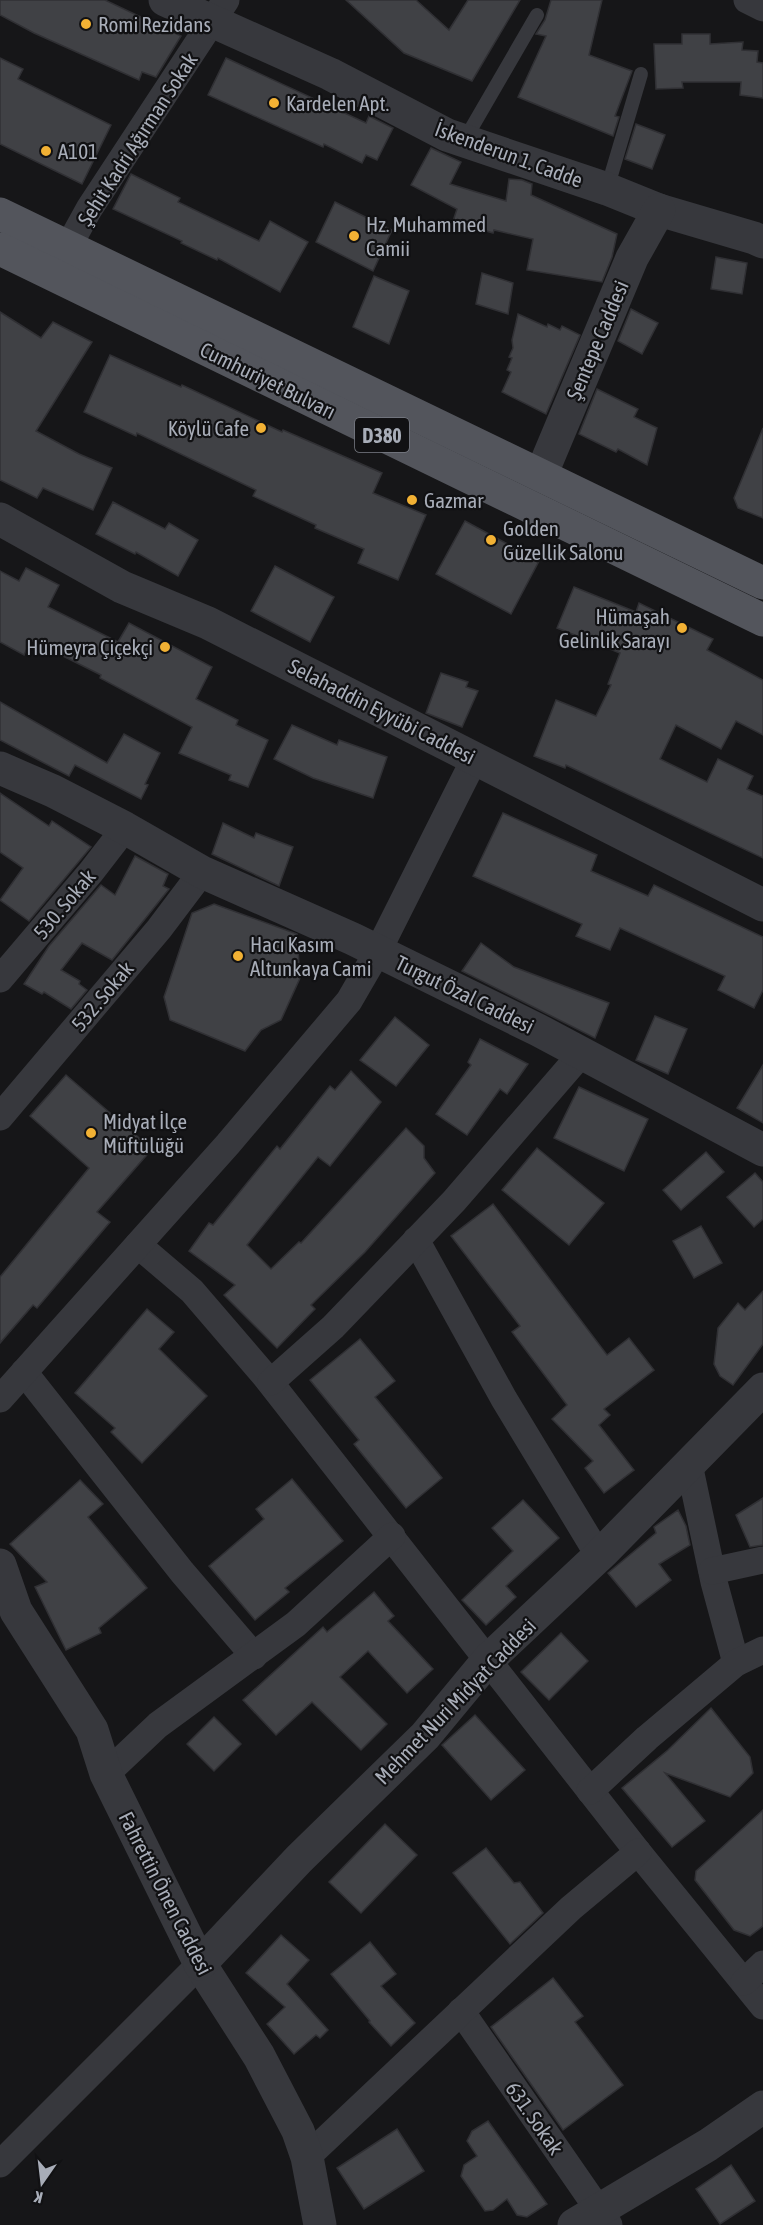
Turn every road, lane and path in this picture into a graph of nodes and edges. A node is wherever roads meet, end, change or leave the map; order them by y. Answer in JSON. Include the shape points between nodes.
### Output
{"nodes":[{"id":1,"x":165,"y":0,"type":"edge"},
{"id":2,"x":747,"y":0,"type":"edge"},
{"id":3,"x":763,"y":8,"type":"edge"},
{"id":4,"x":219,"y":11,"type":"edge"},
{"id":5,"x":537,"y":15,"type":"dead end"},
{"id":6,"x":640,"y":74,"type":"dead end"},
{"id":7,"x":464,"y":141,"type":"junction"},
{"id":8,"x":607,"y":189,"type":"junction"},
{"id":9,"x":659,"y":210,"type":"junction"},
{"id":10,"x":0,"y":214,"type":"edge"},
{"id":11,"x":760,"y":232,"type":"edge"},
{"id":12,"x":68,"y":247,"type":"junction"},
{"id":13,"x":0,"y":249,"type":"edge"},
{"id":14,"x":541,"y":475,"type":"junction"},
{"id":15,"x":0,"y":519,"type":"edge"},
{"id":16,"x":763,"y":583,"type":"edge"},
{"id":17,"x":763,"y":620,"type":"edge"},
{"id":18,"x":475,"y":758,"type":"junction"},
{"id":19,"x":0,"y":768,"type":"edge"},
{"id":20,"x":126,"y":828,"type":"junction"},
{"id":21,"x":202,"y":872,"type":"junction"},
{"id":22,"x":763,"y":905,"type":"edge"},
{"id":23,"x":378,"y":951,"type":"junction"},
{"id":24,"x":0,"y":979,"type":"edge"},
{"id":25,"x":582,"y":1053,"type":"junction"},
{"id":26,"x":0,"y":1117,"type":"edge"},
{"id":27,"x":763,"y":1150,"type":"edge"},
{"id":28,"x":416,"y":1240,"type":"junction"},
{"id":29,"x":138,"y":1245,"type":"junction"},
{"id":30,"x":24,"y":1372,"type":"junction"},
{"id":31,"x":270,"y":1382,"type":"junction"},
{"id":32,"x":763,"y":1389,"type":"edge"},
{"id":33,"x":0,"y":1399,"type":"edge"},
{"id":34,"x":689,"y":1464,"type":"junction"},
{"id":35,"x":392,"y":1536,"type":"junction"},
{"id":36,"x":599,"y":1556,"type":"junction"},
{"id":37,"x":763,"y":1560,"type":"edge"},
{"id":38,"x":0,"y":1565,"type":"edge"},
{"id":39,"x":711,"y":1571,"type":"junction"},
{"id":40,"x":763,"y":1650,"type":"edge"},
{"id":41,"x":254,"y":1656,"type":"junction"},
{"id":42,"x":488,"y":1660,"type":"junction"},
{"id":43,"x":735,"y":1663,"type":"junction"},
{"id":44,"x":106,"y":1773,"type":"junction"},
{"id":45,"x":590,"y":1791,"type":"junction"},
{"id":46,"x":638,"y":1852,"type":"junction"},
{"id":47,"x":200,"y":1964,"type":"junction"},
{"id":48,"x":763,"y":1964,"type":"edge"},
{"id":49,"x":744,"y":1982,"type":"junction"},
{"id":50,"x":763,"y":2006,"type":"edge"},
{"id":51,"x":461,"y":2011,"type":"junction"},
{"id":52,"x":763,"y":2107,"type":"edge"},
{"id":53,"x":307,"y":2157,"type":"junction"},
{"id":54,"x":0,"y":2164,"type":"edge"},
{"id":55,"x":594,"y":2220,"type":"edge"},
{"id":56,"x":321,"y":2225,"type":"edge"}],
"edges":[{"from":1,"to":4,"type":"street","name":"İskenderun 1. Cadde"},
{"from":2,"to":3,"type":"street"},
{"from":4,"to":7,"type":"street","name":"İskenderun 1. Cadde","via":[[330,74]]},
{"from":4,"to":12,"type":"street","name":"Şehit Kadri Ağırman Sokak"},
{"from":5,"to":7,"type":"lane"},
{"from":6,"to":8,"type":"lane"},
{"from":7,"to":8,"type":"street","name":"İskenderun 1. Cadde"},
{"from":8,"to":9,"type":"street","name":"İskenderun 1. Cadde"},
{"from":9,"to":11,"type":"street","name":"İskenderun 1. Cadde"},
{"from":9,"to":14,"type":"street","name":"Şentepe Caddesi","via":[[622,279]]},
{"from":10,"to":12,"type":"main road","name":"Cumhuriyet Bulvarı","number":"D380"},
{"from":12,"to":14,"type":"main road","name":"Cumhuriyet Bulvarı","number":"D380"},
{"from":13,"to":17,"type":"main road","name":"Cumhuriyet Bulvarı","number":"D380"},
{"from":14,"to":16,"type":"main road","name":"Cumhuriyet Bulvarı","number":"D380"},
{"from":15,"to":18,"type":"street","name":"Selahaddin Eyyübi Caddesi","via":[[122,586],[208,623]]},
{"from":18,"to":22,"type":"street","name":"Selahaddin Eyyübi Caddesi"},
{"from":18,"to":23,"type":"street"},
{"from":19,"to":20,"type":"street","name":"Turgut Özal Caddesi"},
{"from":20,"to":21,"type":"street","name":"Turgut Özal Caddesi"},
{"from":20,"to":24,"type":"street","name":"530. Sokak"},
{"from":21,"to":23,"type":"street","name":"Turgut Özal Caddesi"},
{"from":21,"to":26,"type":"street","name":"532. Sokak","via":[[159,929]]},
{"from":23,"to":25,"type":"street","name":"Turgut Özal Caddesi"},
{"from":23,"to":29,"type":"street","via":[[349,1001]]},
{"from":25,"to":27,"type":"street","name":"Turgut Özal Caddesi"},
{"from":25,"to":28,"type":"street"},
{"from":28,"to":31,"type":"street","via":[[333,1327]]},
{"from":28,"to":36,"type":"street","via":[[504,1399]]},
{"from":29,"to":30,"type":"street"},
{"from":29,"to":31,"type":"street","via":[[192,1291]]},
{"from":30,"to":33,"type":"street"},
{"from":30,"to":41,"type":"street","via":[[182,1572]]},
{"from":31,"to":35,"type":"street"},
{"from":32,"to":34,"type":"street","name":"Mehmet Nuri Midyat Caddesi"},
{"from":34,"to":36,"type":"street","name":"Mehmet Nuri Midyat Caddesi"},
{"from":34,"to":39,"type":"street"},
{"from":35,"to":41,"type":"street","via":[[296,1624]]},
{"from":35,"to":42,"type":"street"},
{"from":36,"to":42,"type":"street","name":"Mehmet Nuri Midyat Caddesi"},
{"from":37,"to":39,"type":"street"},
{"from":38,"to":44,"type":"street","name":"Fahrettin Önen Caddesi","via":[[16,1611],[92,1730]]},
{"from":39,"to":43,"type":"street"},
{"from":40,"to":43,"type":"street"},
{"from":41,"to":44,"type":"street","via":[[158,1725]]},
{"from":42,"to":45,"type":"street"},
{"from":42,"to":47,"type":"street","name":"Mehmet Nuri Midyat Caddesi","via":[[424,1736]]},
{"from":43,"to":45,"type":"street"},
{"from":44,"to":47,"type":"street","name":"Fahrettin Önen Caddesi"},
{"from":45,"to":46,"type":"street"},
{"from":46,"to":49,"type":"street"},
{"from":46,"to":51,"type":"street","via":[[571,1908]]},
{"from":47,"to":53,"type":"street","name":"Fahrettin Önen Caddesi","via":[[259,2056],[298,2131]]},
{"from":47,"to":54,"type":"street"},
{"from":48,"to":49,"type":"street"},
{"from":49,"to":50,"type":"street"},
{"from":51,"to":53,"type":"street"},
{"from":51,"to":55,"type":"street","name":"631. Sokak"},
{"from":52,"to":55,"type":"street"},
{"from":53,"to":56,"type":"street","name":"Fahrettin Önen Caddesi"}]}
